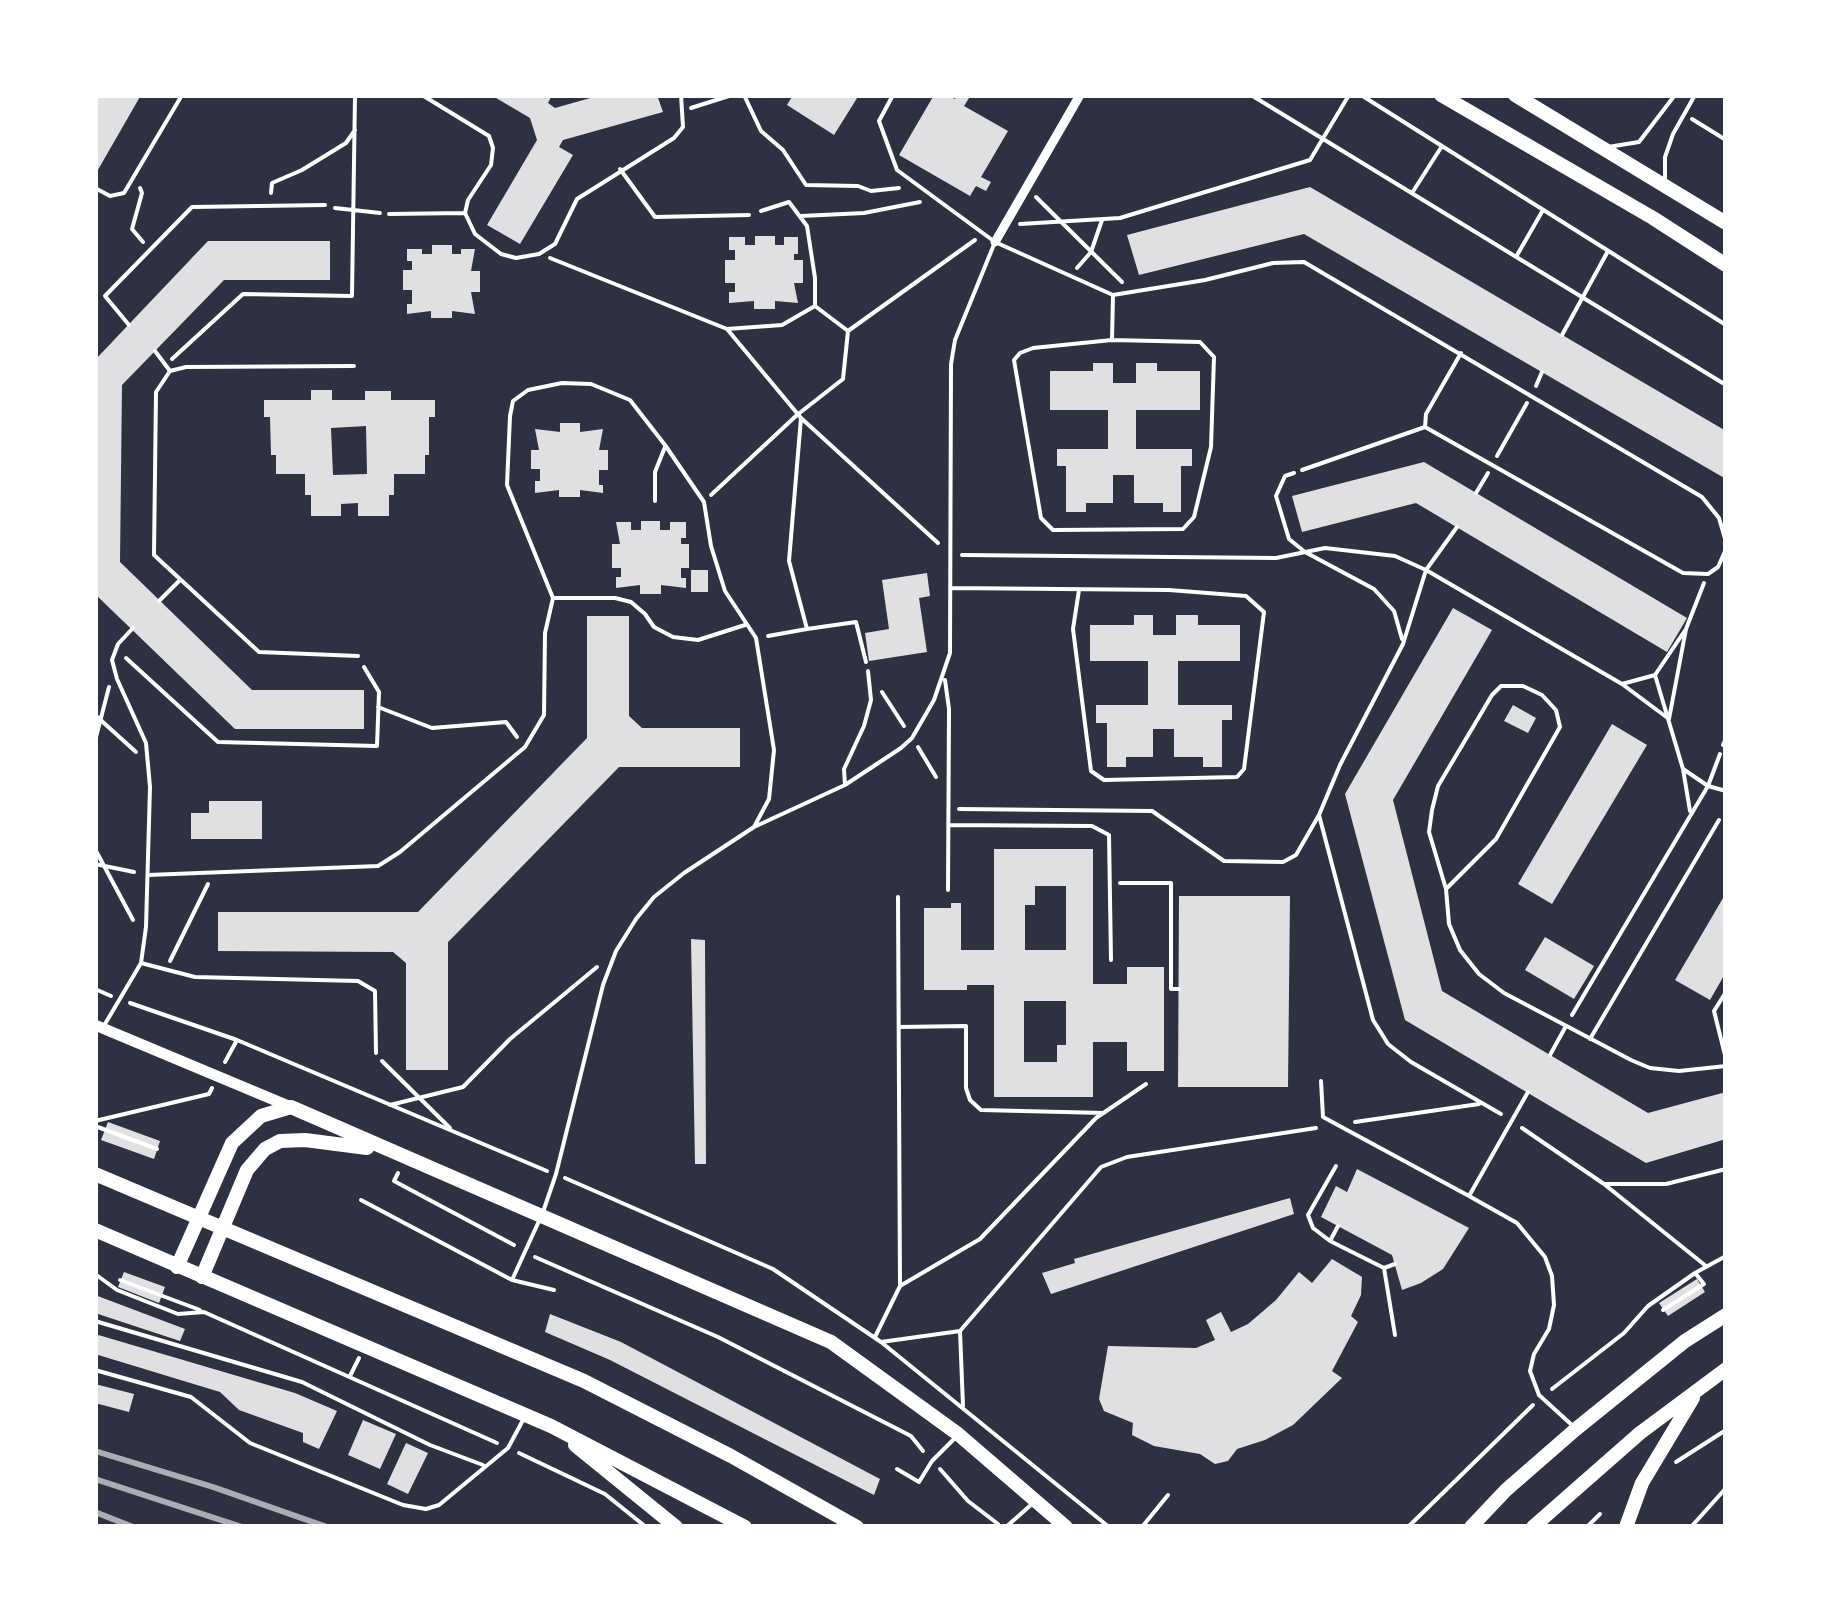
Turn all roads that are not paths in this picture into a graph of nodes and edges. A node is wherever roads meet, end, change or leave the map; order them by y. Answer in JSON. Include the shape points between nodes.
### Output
{"nodes":[{"id":1,"x":182,"y":95,"type":"edge"},
{"id":2,"x":422,"y":95,"type":"edge"},
{"id":3,"x":682,"y":95,"type":"edge"},
{"id":4,"x":893,"y":95,"type":"edge"},
{"id":5,"x":1080,"y":95,"type":"edge"},
{"id":6,"x":1440,"y":95,"type":"edge"},
{"id":7,"x":1515,"y":95,"type":"edge"},
{"id":8,"x":1675,"y":95,"type":"edge"},
{"id":9,"x":1695,"y":95,"type":"edge"},
{"id":10,"x":1606,"y":148,"type":"junction"},
{"id":11,"x":620,"y":170,"type":"junction"},
{"id":12,"x":1664,"y":183,"type":"junction"},
{"id":13,"x":95,"y":188,"type":"edge"},
{"id":14,"x":326,"y":206,"type":"road end"},
{"id":15,"x":465,"y":213,"type":"junction"},
{"id":16,"x":390,"y":214,"type":"road end"},
{"id":17,"x":748,"y":215,"type":"road end"},
{"id":18,"x":1726,"y":223,"type":"edge"},
{"id":19,"x":995,"y":242,"type":"junction"},
{"id":20,"x":1726,"y":266,"type":"edge"},
{"id":21,"x":1112,"y":295,"type":"junction"},
{"id":22,"x":130,"y":325,"type":"dead end"},
{"id":23,"x":1112,"y":340,"type":"junction"},
{"id":24,"x":155,"y":351,"type":"dead end"},
{"id":25,"x":1461,"y":353,"type":"junction"},
{"id":26,"x":354,"y":366,"type":"dead end"},
{"id":27,"x":170,"y":371,"type":"junction"},
{"id":28,"x":1425,"y":426,"type":"junction"},
{"id":29,"x":666,"y":445,"type":"junction"},
{"id":30,"x":1302,"y":470,"type":"road end"},
{"id":31,"x":656,"y":501,"type":"dead end"},
{"id":32,"x":1726,"y":542,"type":"edge"},
{"id":33,"x":1726,"y":549,"type":"edge"},
{"id":34,"x":180,"y":580,"type":"junction"},
{"id":35,"x":950,"y":588,"type":"junction"},
{"id":36,"x":1080,"y":590,"type":"junction"},
{"id":37,"x":553,"y":598,"type":"junction"},
{"id":38,"x":159,"y":601,"type":"dead end"},
{"id":39,"x":745,"y":624,"type":"junction"},
{"id":40,"x":133,"y":628,"type":"dead end"},
{"id":41,"x":358,"y":656,"type":"road end"},
{"id":42,"x":868,"y":671,"type":"road end"},
{"id":43,"x":944,"y":675,"type":"junction"},
{"id":44,"x":1726,"y":738,"type":"edge"},
{"id":45,"x":1723,"y":745,"type":"road end"},
{"id":46,"x":845,"y":785,"type":"junction"},
{"id":47,"x":1719,"y":820,"type":"dead end"},
{"id":48,"x":949,"y":824,"type":"junction"},
{"id":49,"x":754,"y":827,"type":"junction"},
{"id":50,"x":148,"y":875,"type":"junction"},
{"id":51,"x":1446,"y":889,"type":"junction"},
{"id":52,"x":948,"y":890,"type":"dead end"},
{"id":53,"x":1111,"y":960,"type":"dead end"},
{"id":54,"x":141,"y":963,"type":"junction"},
{"id":55,"x":99,"y":1026,"type":"edge"},
{"id":56,"x":1566,"y":1026,"type":"junction"},
{"id":57,"x":1590,"y":1040,"type":"junction"},
{"id":58,"x":376,"y":1053,"type":"road end"},
{"id":59,"x":1550,"y":1055,"type":"dead end"},
{"id":60,"x":1726,"y":1063,"type":"edge"},
{"id":61,"x":1320,"y":1081,"type":"dead end"},
{"id":62,"x":1528,"y":1092,"type":"dead end"},
{"id":63,"x":290,"y":1107,"type":"junction"},
{"id":64,"x":383,"y":1150,"type":"junction"},
{"id":65,"x":1336,"y":1166,"type":"dead end"},
{"id":66,"x":95,"y":1174,"type":"edge"},
{"id":67,"x":1469,"y":1196,"type":"junction"},
{"id":68,"x":362,"y":1200,"type":"dead end"},
{"id":69,"x":542,"y":1215,"type":"junction"},
{"id":70,"x":198,"y":1216,"type":"junction"},
{"id":71,"x":1338,"y":1226,"type":"dead end"},
{"id":72,"x":223,"y":1227,"type":"junction"},
{"id":73,"x":96,"y":1232,"type":"edge"},
{"id":74,"x":1330,"y":1241,"type":"junction"},
{"id":75,"x":1395,"y":1264,"type":"dead end"},
{"id":76,"x":177,"y":1267,"type":"junction"},
{"id":77,"x":1384,"y":1268,"type":"junction"},
{"id":78,"x":202,"y":1277,"type":"junction"},
{"id":79,"x":512,"y":1280,"type":"junction"},
{"id":80,"x":554,"y":1290,"type":"dead end"},
{"id":81,"x":1726,"y":1315,"type":"edge"},
{"id":82,"x":95,"y":1321,"type":"edge"},
{"id":83,"x":1395,"y":1335,"type":"dead end"},
{"id":84,"x":1726,"y":1369,"type":"edge"},
{"id":85,"x":95,"y":1370,"type":"edge"},
{"id":86,"x":1702,"y":1386,"type":"junction"},
{"id":87,"x":525,"y":1416,"type":"junction"},
{"id":88,"x":551,"y":1426,"type":"junction"},
{"id":89,"x":1576,"y":1429,"type":"junction"},
{"id":90,"x":958,"y":1434,"type":"junction"},
{"id":91,"x":486,"y":1466,"type":"junction"},
{"id":92,"x":897,"y":1469,"type":"dead end"},
{"id":93,"x":1168,"y":1495,"type":"dead end"},
{"id":94,"x":1036,"y":1501,"type":"junction"},
{"id":95,"x":676,"y":1527,"type":"edge"},
{"id":96,"x":745,"y":1527,"type":"edge"},
{"id":97,"x":857,"y":1527,"type":"edge"},
{"id":98,"x":1004,"y":1527,"type":"edge"},
{"id":99,"x":1066,"y":1527,"type":"edge"},
{"id":100,"x":1142,"y":1527,"type":"edge"},
{"id":101,"x":1471,"y":1527,"type":"edge"},
{"id":102,"x":1533,"y":1527,"type":"edge"},
{"id":103,"x":1626,"y":1527,"type":"edge"}],
"edges":[{"from":1,"to":13,"type":"lane","via":[[124,193],[110,196]]},
{"from":2,"to":15,"type":"lane","via":[[488,136],[493,148],[492,164]]},
{"from":3,"to":11,"type":"lane","via":[[684,127]]},
{"from":4,"to":19,"type":"lane","via":[[879,121],[897,170]]},
{"from":5,"to":19,"type":"street"},
{"from":6,"to":20,"type":"main road"},
{"from":7,"to":10,"type":"main road"},
{"from":8,"to":10,"type":"lane","via":[[1639,142]]},
{"from":9,"to":12,"type":"lane","via":[[1673,134]]},
{"from":10,"to":12,"type":"main road"},
{"from":11,"to":15,"type":"lane","via":[[577,199],[555,244],[538,254],[501,254],[475,234]]},
{"from":11,"to":17,"type":"lane","via":[[655,217]]},
{"from":12,"to":18,"type":"main road"},
{"from":14,"to":22,"type":"lane","via":[[192,207],[105,296]]},
{"from":15,"to":16,"type":"lane"},
{"from":19,"to":21,"type":"lane"},
{"from":19,"to":35,"type":"lane","via":[[954,340]]},
{"from":21,"to":23,"type":"lane"},
{"from":21,"to":25,"type":"lane","via":[[1273,262],[1304,262]]},
{"from":23,"to":23,"type":"lane","via":[[1200,342],[1214,357],[1212,447],[1194,517],[1183,529],[1054,530],[1041,518],[1014,360],[1033,348]]},
{"from":24,"to":27,"type":"lane"},
{"from":25,"to":28,"type":"lane"},
{"from":25,"to":32,"type":"lane","via":[[1702,497]]},
{"from":26,"to":27,"type":"lane"},
{"from":27,"to":34,"type":"lane","via":[[156,392],[154,556]]},
{"from":28,"to":30,"type":"lane"},
{"from":28,"to":33,"type":"lane","via":[[1683,573],[1708,574]]},
{"from":29,"to":31,"type":"lane","via":[[656,472]]},
{"from":29,"to":37,"type":"lane","via":[[630,400],[592,384],[528,390],[513,401],[507,485]]},
{"from":29,"to":39,"type":"lane","via":[[704,502],[725,591]]},
{"from":34,"to":38,"type":"lane"},
{"from":34,"to":41,"type":"lane","via":[[259,652]]},
{"from":35,"to":36,"type":"lane"},
{"from":35,"to":43,"type":"lane"},
{"from":36,"to":36,"type":"lane","via":[[1246,596],[1264,612],[1244,769],[1236,777],[1104,780],[1091,771],[1073,630]]},
{"from":37,"to":39,"type":"lane","via":[[631,602],[654,628],[698,640]]},
{"from":37,"to":50,"type":"lane","via":[[545,633],[544,715],[525,747],[400,852],[378,866]]},
{"from":39,"to":49,"type":"lane","via":[[756,638],[774,750],[770,799]]},
{"from":40,"to":50,"type":"lane","via":[[112,660],[146,743]]},
{"from":42,"to":46,"type":"lane","via":[[870,700],[844,769]]},
{"from":43,"to":46,"type":"lane","via":[[912,738]]},
{"from":43,"to":48,"type":"lane"},
{"from":44,"to":45,"type":"lane"},
{"from":46,"to":49,"type":"lane"},
{"from":47,"to":57,"type":"lane"},
{"from":48,"to":52,"type":"lane"},
{"from":48,"to":53,"type":"lane","via":[[1092,826],[1108,835]]},
{"from":49,"to":69,"type":"lane","via":[[654,897],[616,951]]},
{"from":50,"to":54,"type":"lane"},
{"from":51,"to":51,"type":"lane","via":[[1429,832],[1438,786],[1492,695],[1501,686],[1523,686],[1556,710],[1560,727],[1496,840]]},
{"from":51,"to":56,"type":"lane","via":[[1449,924],[1479,974]]},
{"from":54,"to":55,"type":"lane"},
{"from":54,"to":58,"type":"lane","via":[[195,977],[358,981],[375,992]]},
{"from":55,"to":63,"type":"street"},
{"from":56,"to":57,"type":"lane"},
{"from":56,"to":59,"type":"lane"},
{"from":57,"to":60,"type":"lane","via":[[1650,1068]]},
{"from":61,"to":67,"type":"lane","via":[[1322,1117]]},
{"from":62,"to":67,"type":"lane"},
{"from":63,"to":64,"type":"main road"},
{"from":63,"to":70,"type":"main road","via":[[245,1128]]},
{"from":64,"to":69,"type":"main road"},
{"from":64,"to":72,"type":"main road","via":[[305,1140],[265,1148]]},
{"from":65,"to":74,"type":"lane","via":[[1308,1215],[1312,1228]]},
{"from":66,"to":70,"type":"main road"},
{"from":67,"to":89,"type":"lane","via":[[1533,1238],[1552,1276],[1554,1305],[1530,1371],[1541,1397]]},
{"from":68,"to":79,"type":"lane"},
{"from":69,"to":79,"type":"lane"},
{"from":69,"to":90,"type":"main road","via":[[831,1342]]},
{"from":70,"to":72,"type":"main road"},
{"from":70,"to":76,"type":"main road"},
{"from":71,"to":74,"type":"lane"},
{"from":72,"to":78,"type":"main road"},
{"from":72,"to":97,"type":"main road","via":[[584,1381]]},
{"from":73,"to":76,"type":"main road"},
{"from":74,"to":77,"type":"lane"},
{"from":75,"to":77,"type":"lane"},
{"from":76,"to":78,"type":"main road"},
{"from":77,"to":83,"type":"lane"},
{"from":78,"to":87,"type":"main road"},
{"from":79,"to":80,"type":"lane"},
{"from":81,"to":89,"type":"main road"},
{"from":82,"to":91,"type":"lane","via":[[302,1382]]},
{"from":84,"to":86,"type":"main road"},
{"from":85,"to":91,"type":"lane","via":[[192,1397],[250,1443],[403,1505],[439,1505]]},
{"from":86,"to":102,"type":"main road"},
{"from":86,"to":103,"type":"main road","via":[[1658,1452]]},
{"from":87,"to":88,"type":"main road"},
{"from":87,"to":91,"type":"lane","via":[[508,1448]]},
{"from":88,"to":95,"type":"main road"},
{"from":88,"to":96,"type":"main road"},
{"from":89,"to":101,"type":"main road"},
{"from":90,"to":92,"type":"lane","via":[[919,1482]]},
{"from":90,"to":94,"type":"main road"},
{"from":93,"to":100,"type":"lane"},
{"from":94,"to":98,"type":"lane"},
{"from":94,"to":99,"type":"main road"}]}
